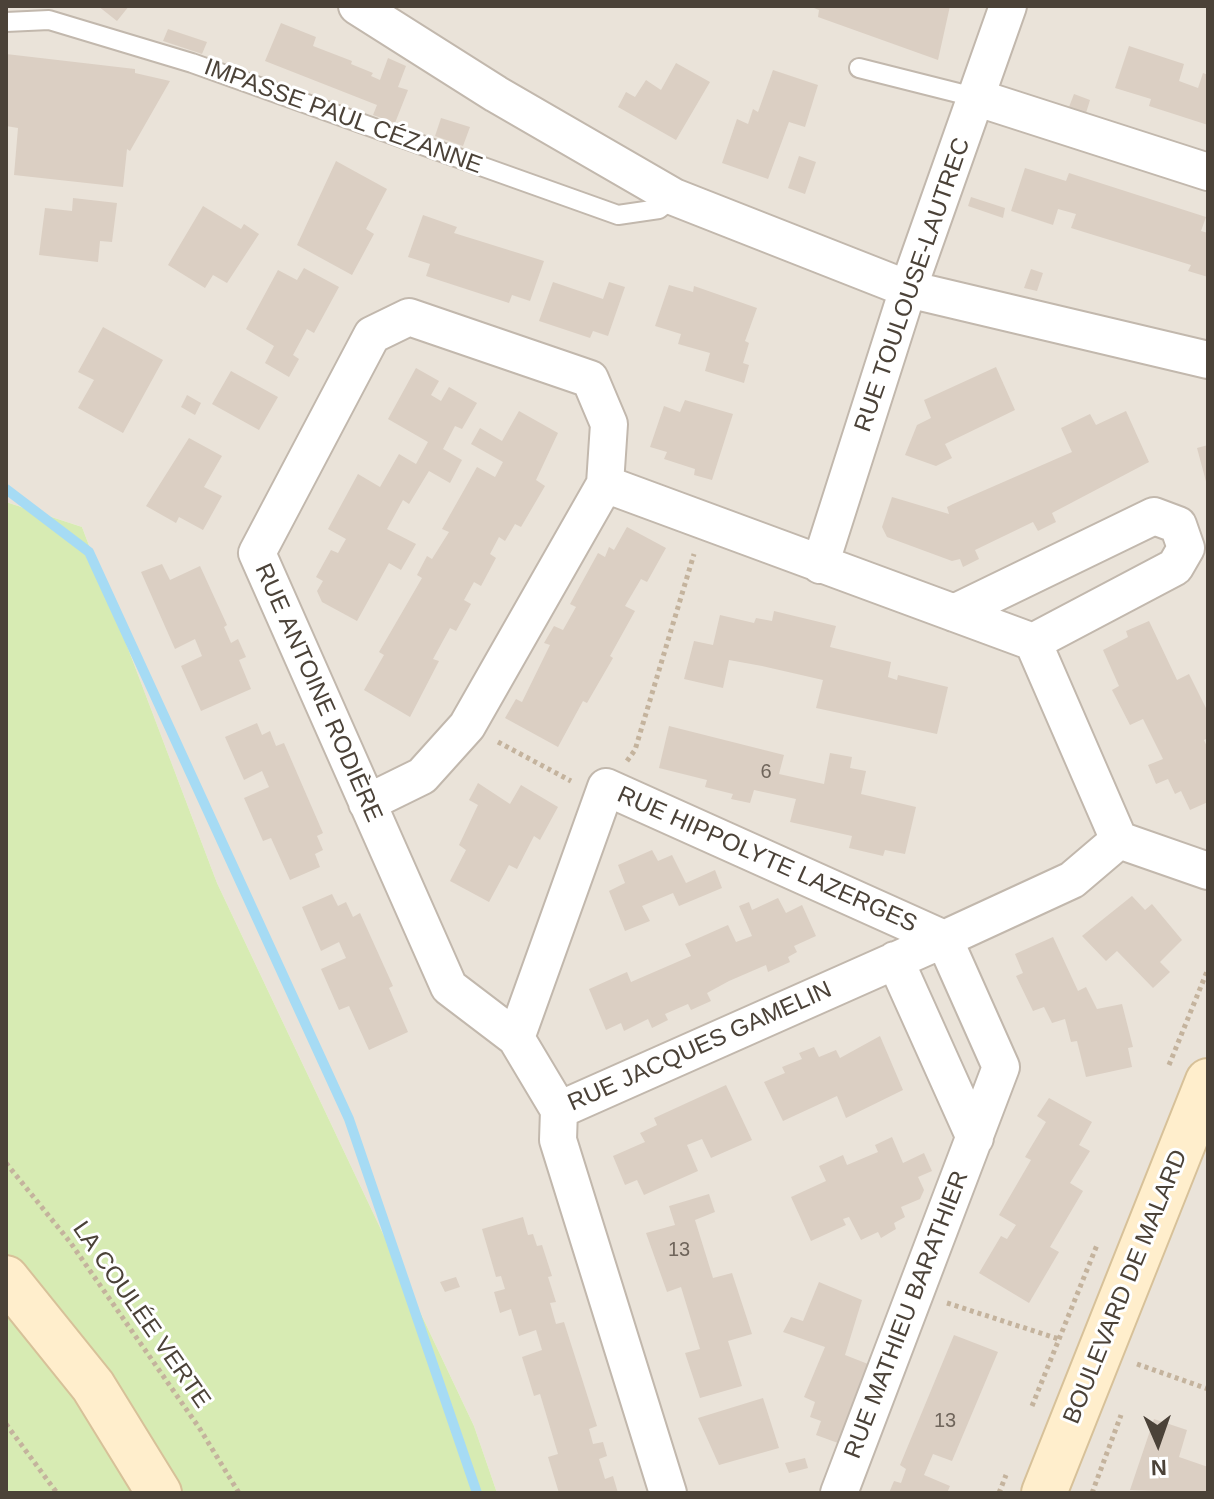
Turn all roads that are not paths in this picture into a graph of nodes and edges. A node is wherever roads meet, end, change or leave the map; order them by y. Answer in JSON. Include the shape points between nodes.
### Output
{"nodes":[{"id":1,"x":357,"y":6,"type":"edge"},
{"id":2,"x":1008,"y":6,"type":"edge"},
{"id":3,"x":6,"y":22,"type":"edge"},
{"id":4,"x":859,"y":68,"type":"dead end"},
{"id":5,"x":978,"y":98,"type":"junction"},
{"id":6,"x":1208,"y":172,"type":"edge"},
{"id":7,"x":674,"y":197,"type":"junction"},
{"id":8,"x":908,"y":289,"type":"junction"},
{"id":9,"x":1208,"y":360,"type":"edge"},
{"id":10,"x":605,"y":484,"type":"junction"},
{"id":11,"x":820,"y":565,"type":"junction"},
{"id":12,"x":954,"y":613,"type":"junction"},
{"id":13,"x":1033,"y":642,"type":"junction"},
{"id":14,"x":367,"y":803,"type":"junction"},
{"id":15,"x":1119,"y":840,"type":"junction"},
{"id":16,"x":1208,"y":871,"type":"edge"},
{"id":17,"x":944,"y":939,"type":"junction"},
{"id":18,"x":895,"y":960,"type":"junction"},
{"id":19,"x":516,"y":1038,"type":"junction"},
{"id":20,"x":1208,"y":1081,"type":"edge"},
{"id":21,"x":559,"y":1110,"type":"junction"},
{"id":22,"x":975,"y":1138,"type":"junction"},
{"id":23,"x":6,"y":1278,"type":"edge"},
{"id":24,"x":159,"y":1493,"type":"edge"},
{"id":25,"x":668,"y":1493,"type":"edge"},
{"id":26,"x":839,"y":1493,"type":"edge"},
{"id":27,"x":1044,"y":1493,"type":"edge"}],
"edges":[{"from":1,"to":7,"type":"street"},
{"from":2,"to":5,"type":"street","name":"RUE TOULOUSE-LAUTREC"},
{"from":3,"to":7,"type":"lane","name":"IMPASSE PAUL CÉZANNE","via":[[49,20],[192,63],[618,215],[659,209]]},
{"from":4,"to":5,"type":"lane"},
{"from":5,"to":6,"type":"street"},
{"from":5,"to":8,"type":"street","name":"RUE TOULOUSE-LAUTREC"},
{"from":7,"to":8,"type":"street"},
{"from":8,"to":9,"type":"street"},
{"from":8,"to":11,"type":"street","name":"RUE TOULOUSE-LAUTREC"},
{"from":10,"to":11,"type":"street"},
{"from":10,"to":14,"type":"street","via":[[467,726],[422,776]]},
{"from":10,"to":14,"type":"street","name":"RUE ANTOINE RODIÈRE","via":[[609,424],[590,379],[409,317],[372,335],[257,553]]},
{"from":11,"to":12,"type":"street"},
{"from":12,"to":13,"type":"street"},
{"from":12,"to":13,"type":"street","via":[[1154,516],[1178,525],[1186,548],[1175,567]]},
{"from":13,"to":15,"type":"street"},
{"from":14,"to":19,"type":"street","name":"RUE ANTOINE RODIÈRE","via":[[449,987]]},
{"from":15,"to":16,"type":"street"},
{"from":15,"to":17,"type":"street","name":"RUE HIPPOLYTE LAZERGES","via":[[1072,880]]},
{"from":17,"to":18,"type":"street","name":"RUE JACQUES GAMELIN"},
{"from":17,"to":19,"type":"street","name":"RUE HIPPOLYTE LAZERGES","via":[[606,787]]},
{"from":17,"to":22,"type":"street","name":"RUE MATHIEU BARATHIER","via":[[1001,1067]]},
{"from":18,"to":21,"type":"street","name":"RUE JACQUES GAMELIN"},
{"from":18,"to":22,"type":"street"},
{"from":19,"to":21,"type":"street","name":"RUE ANTOINE RODIÈRE"},
{"from":20,"to":27,"type":"street","name":"BOULEVARD DE MALARD"},
{"from":21,"to":25,"type":"street","name":"RUE JACQUES GAMELIN","via":[[558,1140]]},
{"from":22,"to":26,"type":"street","name":"RUE MATHIEU BARATHIER"},
{"from":23,"to":24,"type":"street","via":[[93,1386]]}]}
